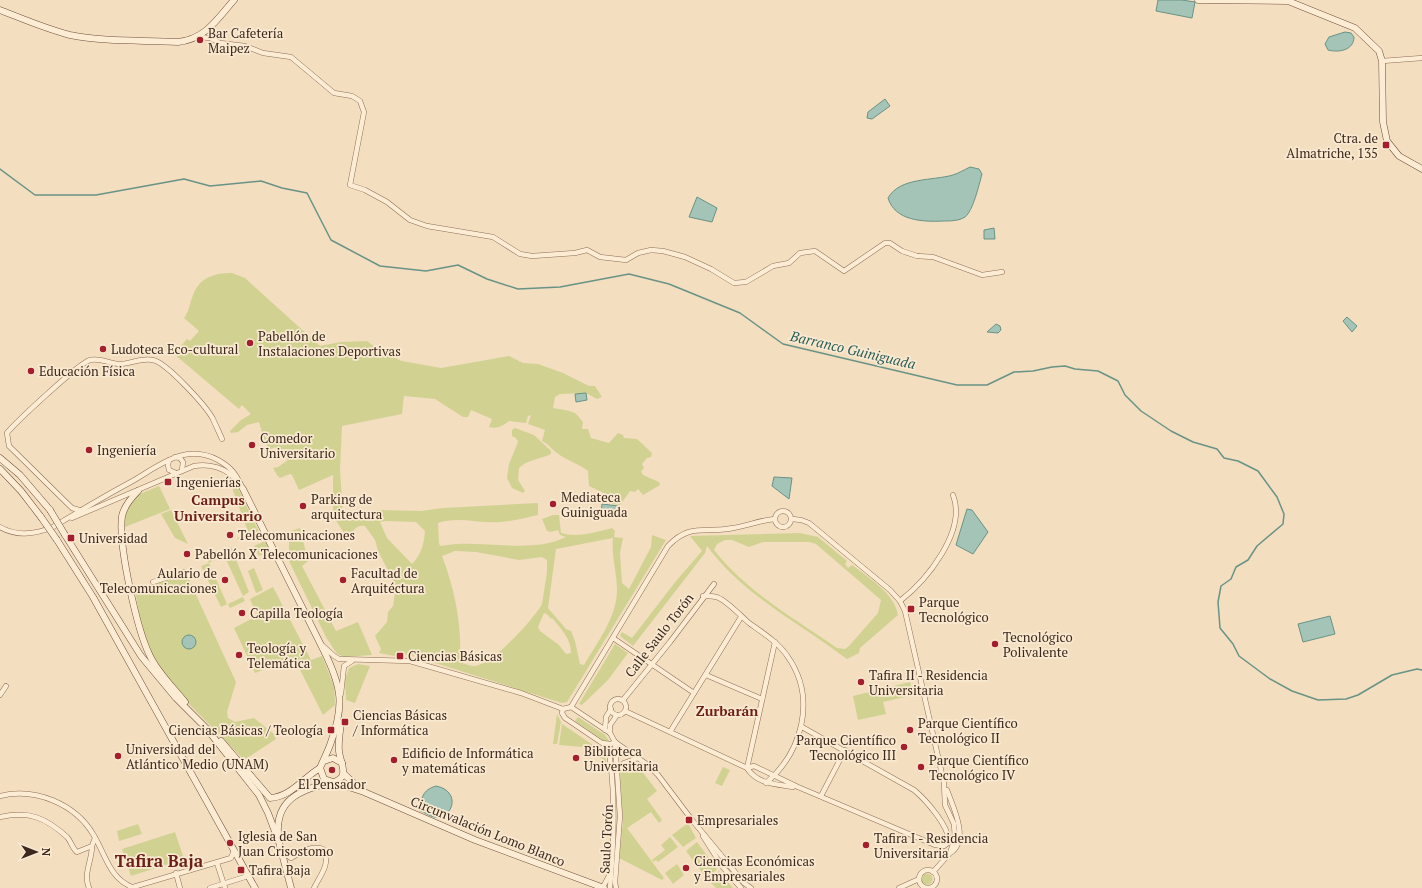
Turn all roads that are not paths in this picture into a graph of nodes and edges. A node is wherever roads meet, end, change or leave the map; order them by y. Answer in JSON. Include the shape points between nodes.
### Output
{"nodes":[{"id":1,"x":234,"y":0,"type":"edge"},
{"id":2,"x":1198,"y":0,"type":"edge"},
{"id":3,"x":1288,"y":0,"type":"edge"},
{"id":4,"x":0,"y":10,"type":"edge"},
{"id":5,"x":199,"y":37,"type":"junction"},
{"id":6,"x":1422,"y":58,"type":"edge"},
{"id":7,"x":1382,"y":61,"type":"junction"},
{"id":8,"x":1422,"y":169,"type":"edge"},
{"id":9,"x":1002,"y":272,"type":"dead end"},
{"id":10,"x":222,"y":439,"type":"dead end"},
{"id":11,"x":176,"y":457,"type":"junction"},
{"id":12,"x":0,"y":458,"type":"edge"},
{"id":13,"x":169,"y":460,"type":"junction"},
{"id":14,"x":0,"y":470,"type":"edge"},
{"id":15,"x":182,"y":470,"type":"junction"},
{"id":16,"x":176,"y":473,"type":"junction"},
{"id":17,"x":0,"y":476,"type":"edge"},
{"id":18,"x":243,"y":489,"type":"junction"},
{"id":19,"x":21,"y":491,"type":"junction"},
{"id":20,"x":138,"y":491,"type":"junction"},
{"id":21,"x":953,"y":495,"type":"dead end"},
{"id":22,"x":79,"y":510,"type":"junction"},
{"id":23,"x":775,"y":519,"type":"junction"},
{"id":24,"x":792,"y":519,"type":"junction"},
{"id":25,"x":63,"y":521,"type":"junction"},
{"id":26,"x":0,"y":527,"type":"edge"},
{"id":27,"x":190,"y":576,"type":"dead end"},
{"id":28,"x":153,"y":582,"type":"dead end"},
{"id":29,"x":714,"y":584,"type":"dead end"},
{"id":30,"x":703,"y":596,"type":"junction"},
{"id":31,"x":900,"y":600,"type":"junction"},
{"id":32,"x":742,"y":616,"type":"junction"},
{"id":33,"x":614,"y":638,"type":"junction"},
{"id":34,"x":775,"y":642,"type":"junction"},
{"id":35,"x":320,"y":643,"type":"junction"},
{"id":36,"x":352,"y":661,"type":"junction"},
{"id":37,"x":652,"y":665,"type":"junction"},
{"id":38,"x":706,"y":675,"type":"junction"},
{"id":39,"x":6,"y":686,"type":"dead end"},
{"id":40,"x":694,"y":693,"type":"junction"},
{"id":41,"x":0,"y":695,"type":"edge"},
{"id":42,"x":762,"y":699,"type":"junction"},
{"id":43,"x":622,"y":700,"type":"junction"},
{"id":44,"x":340,"y":702,"type":"junction"},
{"id":45,"x":571,"y":707,"type":"junction"},
{"id":46,"x":563,"y":708,"type":"junction"},
{"id":47,"x":611,"y":709,"type":"junction"},
{"id":48,"x":625,"y":711,"type":"junction"},
{"id":49,"x":617,"y":715,"type":"junction"},
{"id":50,"x":802,"y":727,"type":"junction"},
{"id":51,"x":207,"y":728,"type":"junction"},
{"id":52,"x":608,"y":732,"type":"junction"},
{"id":53,"x":670,"y":732,"type":"junction"},
{"id":54,"x":615,"y":742,"type":"junction"},
{"id":55,"x":608,"y":745,"type":"junction"},
{"id":56,"x":844,"y":750,"type":"junction"},
{"id":57,"x":638,"y":758,"type":"junction"},
{"id":58,"x":324,"y":761,"type":"junction"},
{"id":59,"x":342,"y":763,"type":"junction"},
{"id":60,"x":320,"y":768,"type":"junction"},
{"id":61,"x":747,"y":768,"type":"junction"},
{"id":62,"x":617,"y":772,"type":"junction"},
{"id":63,"x":344,"y":774,"type":"junction"},
{"id":64,"x":774,"y":776,"type":"junction"},
{"id":65,"x":332,"y":782,"type":"junction"},
{"id":66,"x":766,"y":783,"type":"junction"},
{"id":67,"x":798,"y":787,"type":"junction"},
{"id":68,"x":0,"y":790,"type":"edge"},
{"id":69,"x":364,"y":792,"type":"junction"},
{"id":70,"x":1,"y":796,"type":"edge"},
{"id":71,"x":821,"y":796,"type":"junction"},
{"id":72,"x":0,"y":817,"type":"edge"},
{"id":73,"x":692,"y":820,"type":"junction"},
{"id":74,"x":95,"y":838,"type":"junction"},
{"id":75,"x":279,"y":842,"type":"junction"},
{"id":76,"x":92,"y":846,"type":"junction"},
{"id":77,"x":234,"y":851,"type":"junction"},
{"id":78,"x":282,"y":852,"type":"junction"},
{"id":79,"x":217,"y":863,"type":"junction"},
{"id":80,"x":933,"y":872,"type":"junction"},
{"id":81,"x":176,"y":873,"type":"junction"},
{"id":82,"x":611,"y":873,"type":"junction"},
{"id":83,"x":248,"y":876,"type":"junction"},
{"id":84,"x":919,"y":879,"type":"junction"},
{"id":85,"x":922,"y":885,"type":"junction"},
{"id":86,"x":224,"y":886,"type":"edge"},
{"id":87,"x":932,"y":887,"type":"edge"},
{"id":88,"x":89,"y":888,"type":"edge"},
{"id":89,"x":131,"y":888,"type":"edge"},
{"id":90,"x":180,"y":888,"type":"edge"},
{"id":91,"x":210,"y":888,"type":"edge"},
{"id":92,"x":254,"y":888,"type":"edge"},
{"id":93,"x":291,"y":888,"type":"edge"},
{"id":94,"x":314,"y":888,"type":"edge"},
{"id":95,"x":603,"y":888,"type":"edge"},
{"id":96,"x":610,"y":888,"type":"edge"},
{"id":97,"x":616,"y":888,"type":"edge"},
{"id":98,"x":742,"y":888,"type":"edge"},
{"id":99,"x":751,"y":888,"type":"edge"},
{"id":100,"x":899,"y":888,"type":"edge"},
{"id":101,"x":915,"y":888,"type":"edge"}],
"edges":[{"from":1,"to":5,"type":"main road"},
{"from":2,"to":3,"type":"main road"},
{"from":3,"to":7,"type":"main road","via":[[1355,28],[1379,51]]},
{"from":4,"to":5,"type":"main road","via":[[50,29],[92,38],[178,42]]},
{"from":5,"to":9,"type":"street","via":[[291,58],[334,93],[352,96],[360,101],[364,112],[350,185],[388,202],[410,220],[426,226],[493,236],[520,254],[532,256],[587,250],[600,257],[626,260],[638,253],[663,251],[685,257],[734,282],[746,282],[773,266],[789,263],[800,253],[815,251],[844,271],[885,243],[890,243],[902,251],[917,256],[933,257],[982,275]]},
{"from":6,"to":7,"type":"street"},
{"from":7,"to":8,"type":"main road","via":[[1383,122],[1387,141],[1399,156]]},
{"from":10,"to":22,"type":"street","via":[[207,409],[168,368],[160,363],[143,360],[118,364],[97,359],[89,360],[7,433],[9,446],[72,508]]},
{"from":11,"to":13,"type":"street"},
{"from":11,"to":15,"type":"street","via":[[182,460]]},
{"from":11,"to":18,"type":"street","via":[[193,453],[212,458],[236,473]]},
{"from":12,"to":51,"type":"main road","bridge":true,"via":[[25,480],[50,510],[141,656],[176,698]]},
{"from":13,"to":16,"type":"street","via":[[169,470]]},
{"from":13,"to":22,"type":"street"},
{"from":14,"to":19,"type":"main road"},
{"from":15,"to":16,"type":"street"},
{"from":15,"to":18,"type":"street","via":[[205,464],[219,467],[235,478]]},
{"from":16,"to":20,"type":"street"},
{"from":17,"to":19,"type":"main road"},
{"from":18,"to":35,"type":"main road"},
{"from":19,"to":77,"type":"main road","bridge":true,"via":[[57,540],[93,597]]},
{"from":20,"to":25,"type":"street"},
{"from":20,"to":51,"type":"main road","via":[[126,506],[122,516],[122,534],[142,637],[157,668]]},
{"from":21,"to":31,"type":"street","via":[[957,514],[950,538],[927,572]]},
{"from":22,"to":25,"type":"street"},
{"from":23,"to":24,"type":"street","via":[[778,525],[783,527],[789,525]]},
{"from":23,"to":24,"type":"street","via":[[777,513],[783,510],[789,513]]},
{"from":23,"to":33,"type":"street","via":[[757,521],[731,529],[695,530],[677,537],[668,546]]},
{"from":24,"to":31,"type":"street","via":[[809,523]]},
{"from":25,"to":26,"type":"street","via":[[41,532],[28,534]]},
{"from":27,"to":28,"type":"street","via":[[184,572]]},
{"from":29,"to":30,"type":"street","name":"Calle Saulo Torón"},
{"from":30,"to":32,"type":"street","via":[[717,597]]},
{"from":30,"to":37,"type":"street","name":"Calle Saulo Torón"},
{"from":31,"to":80,"type":"street","via":[[913,642],[944,783],[945,805],[956,831],[950,853]]},
{"from":32,"to":34,"type":"street"},
{"from":32,"to":38,"type":"street"},
{"from":33,"to":37,"type":"street"},
{"from":33,"to":45,"type":"street"},
{"from":34,"to":42,"type":"street"},
{"from":34,"to":50,"type":"street","via":[[788,656],[797,672],[804,708]]},
{"from":35,"to":36,"type":"street","via":[[339,659]]},
{"from":35,"to":44,"type":"main road","via":[[336,675]]},
{"from":36,"to":44,"type":"street","via":[[344,666]]},
{"from":36,"to":46,"type":"street","via":[[410,661],[521,693]]},
{"from":37,"to":40,"type":"street"},
{"from":37,"to":43,"type":"street","name":"Calle Saulo Torón"},
{"from":38,"to":40,"type":"street"},
{"from":38,"to":42,"type":"street"},
{"from":39,"to":41,"type":"street"},
{"from":40,"to":53,"type":"street"},
{"from":42,"to":61,"type":"street"},
{"from":43,"to":47,"type":"street","via":[[612,703]]},
{"from":43,"to":48,"type":"street","via":[[626,705]]},
{"from":44,"to":58,"type":"main road","via":[[336,728]]},
{"from":44,"to":59,"type":"main road","via":[[339,753]]},
{"from":45,"to":46,"type":"street"},
{"from":45,"to":52,"type":"street"},
{"from":46,"to":55,"type":"street","via":[[565,718]]},
{"from":47,"to":49,"type":"street"},
{"from":47,"to":52,"type":"street","via":[[606,717]]},
{"from":48,"to":49,"type":"street"},
{"from":48,"to":53,"type":"street"},
{"from":49,"to":52,"type":"street"},
{"from":50,"to":56,"type":"street"},
{"from":50,"to":64,"type":"street","via":[[788,758]]},
{"from":51,"to":60,"type":"main road","via":[[227,747],[270,798],[286,793],[301,784]]},
{"from":51,"to":75,"type":"main road","via":[[259,795]]},
{"from":52,"to":54,"type":"street"},
{"from":53,"to":61,"type":"street"},
{"from":54,"to":55,"type":"street"},
{"from":54,"to":57,"type":"street"},
{"from":54,"to":62,"type":"street","name":"Saulo Torón"},
{"from":55,"to":82,"type":"street","name":"Saulo Torón","via":[[614,798]]},
{"from":56,"to":71,"type":"street"},
{"from":56,"to":71,"type":"street","via":[[924,798],[947,832],[949,840],[944,846],[935,845]]},
{"from":57,"to":62,"type":"street","via":[[624,763]]},
{"from":57,"to":73,"type":"street","via":[[658,775]]},
{"from":58,"to":59,"type":"main road","via":[[333,758]]},
{"from":58,"to":60,"type":"main road"},
{"from":59,"to":63,"type":"main road"},
{"from":60,"to":65,"type":"main road","via":[[321,776]]},
{"from":61,"to":64,"type":"street","via":[[754,766]]},
{"from":61,"to":66,"type":"street","via":[[752,775]]},
{"from":62,"to":97,"type":"street","name":"Saulo Torón","via":[[620,816]]},
{"from":63,"to":65,"type":"main road","via":[[339,780]]},
{"from":63,"to":69,"type":"main road"},
{"from":64,"to":66,"type":"street"},
{"from":64,"to":67,"type":"street"},
{"from":65,"to":69,"type":"main road"},
{"from":65,"to":75,"type":"main road","via":[[298,793],[284,807],[278,822]]},
{"from":66,"to":67,"type":"street"},
{"from":67,"to":71,"type":"street"},
{"from":68,"to":70,"type":"street"},
{"from":69,"to":95,"type":"main road","name":"Circunvalación Lomo Blanco","via":[[475,840]]},
{"from":70,"to":74,"type":"street","via":[[36,794],[48,797],[85,821]]},
{"from":72,"to":76,"type":"street","via":[[36,816],[68,838],[77,852]]},
{"from":73,"to":98,"type":"street","via":[[722,866]]},
{"from":73,"to":99,"type":"street","via":[[744,883]]},
{"from":74,"to":76,"type":"street"},
{"from":74,"to":89,"type":"street","via":[[116,877]]},
{"from":75,"to":78,"type":"main road"},
{"from":76,"to":88,"type":"street","via":[[87,873]]},
{"from":77,"to":79,"type":"street","via":[[231,858]]},
{"from":77,"to":83,"type":"main road"},
{"from":78,"to":93,"type":"main road"},
{"from":78,"to":94,"type":"street","via":[[291,858],[310,848],[323,849],[327,855],[327,862]]},
{"from":79,"to":81,"type":"street"},
{"from":79,"to":86,"type":"street"},
{"from":80,"to":84,"type":"street","via":[[924,871]]},
{"from":80,"to":87,"type":"street","via":[[936,880]]},
{"from":81,"to":89,"type":"street"},
{"from":81,"to":90,"type":"street"},
{"from":82,"to":95,"type":"street"},
{"from":82,"to":96,"type":"street","name":"Saulo Torón"},
{"from":83,"to":86,"type":"street"},
{"from":83,"to":92,"type":"main road"},
{"from":84,"to":85,"type":"street"},
{"from":84,"to":100,"type":"street"},
{"from":85,"to":87,"type":"street","via":[[926,888]]},
{"from":85,"to":101,"type":"street"},
{"from":86,"to":91,"type":"street"}]}
